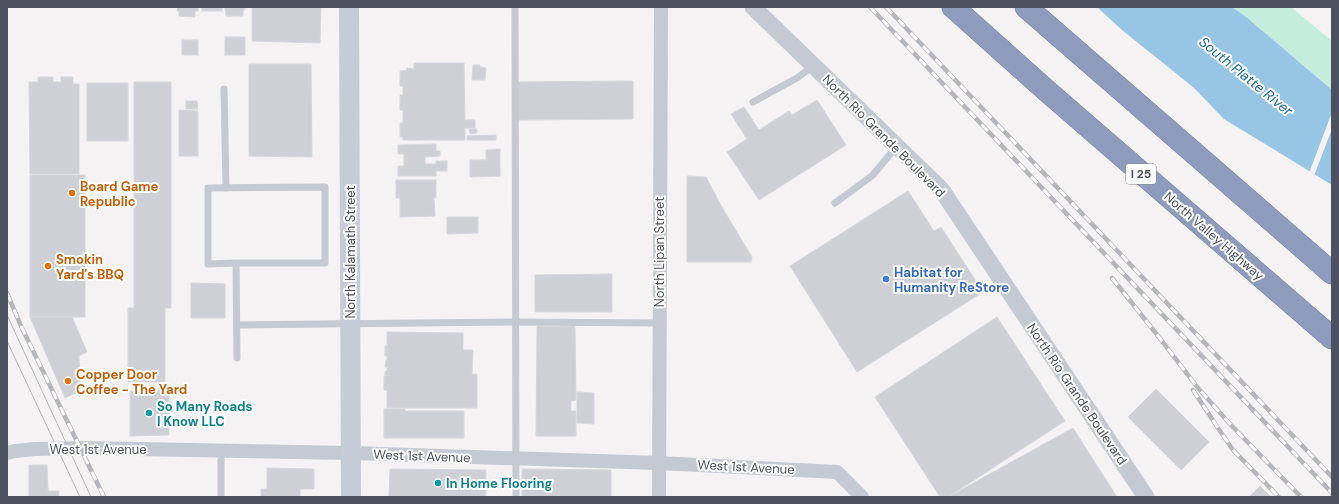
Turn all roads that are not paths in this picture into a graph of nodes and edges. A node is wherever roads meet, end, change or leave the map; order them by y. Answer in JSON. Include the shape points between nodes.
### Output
{"nodes":[{"id":1,"x":349,"y":7,"type":"edge"},
{"id":2,"x":514,"y":7,"type":"edge"},
{"id":3,"x":661,"y":7,"type":"edge"},
{"id":4,"x":753,"y":7,"type":"edge"},
{"id":5,"x":952,"y":7,"type":"edge"},
{"id":6,"x":1026,"y":7,"type":"edge"},
{"id":7,"x":813,"y":66,"type":"junction"},
{"id":8,"x":224,"y":89,"type":"dead end"},
{"id":9,"x":753,"y":102,"type":"dead end"},
{"id":10,"x":896,"y":146,"type":"junction"},
{"id":11,"x":226,"y":188,"type":"junction"},
{"id":12,"x":835,"y":203,"type":"dead end"},
{"id":13,"x":236,"y":263,"type":"junction"},
{"id":14,"x":1332,"y":273,"type":"edge"},
{"id":15,"x":516,"y":322,"type":"junction"},
{"id":16,"x":659,"y":322,"type":"junction"},
{"id":17,"x":350,"y":323,"type":"junction"},
{"id":18,"x":237,"y":325,"type":"junction"},
{"id":19,"x":1332,"y":338,"type":"edge"},
{"id":20,"x":237,"y":358,"type":"dead end"},
{"id":21,"x":221,"y":451,"type":"junction"},
{"id":22,"x":7,"y":453,"type":"edge"},
{"id":23,"x":350,"y":453,"type":"junction"},
{"id":24,"x":517,"y":458,"type":"junction"},
{"id":25,"x":658,"y":463,"type":"junction"},
{"id":26,"x":221,"y":497,"type":"edge"},
{"id":27,"x":351,"y":497,"type":"edge"},
{"id":28,"x":516,"y":497,"type":"edge"},
{"id":29,"x":659,"y":497,"type":"edge"},
{"id":30,"x":862,"y":497,"type":"edge"},
{"id":31,"x":1146,"y":497,"type":"edge"}],
"edges":[{"from":1,"to":17,"type":"main road","name":"North Kalamath Street"},
{"from":2,"to":15,"type":"lane"},
{"from":3,"to":16,"type":"street","name":"North Lipan Street"},
{"from":4,"to":7,"type":"street","name":"North Rio Grande Boulevard"},
{"from":5,"to":19,"type":"highway","name":"North Valley Highway","number":"I 25"},
{"from":6,"to":14,"type":"highway"},
{"from":7,"to":9,"type":"lane","via":[[797,78]]},
{"from":7,"to":10,"type":"street","name":"North Rio Grande Boulevard"},
{"from":8,"to":11,"type":"lane"},
{"from":10,"to":12,"type":"lane","via":[[873,175]]},
{"from":10,"to":31,"type":"street","name":"North Rio Grande Boulevard","via":[[940,189]]},
{"from":11,"to":13,"type":"lane","via":[[208,188],[208,264]]},
{"from":11,"to":13,"type":"lane","via":[[325,188],[325,263]]},
{"from":13,"to":18,"type":"lane"},
{"from":15,"to":16,"type":"lane"},
{"from":15,"to":17,"type":"lane"},
{"from":15,"to":24,"type":"lane"},
{"from":16,"to":25,"type":"street","name":"North Lipan Street"},
{"from":17,"to":18,"type":"lane"},
{"from":17,"to":23,"type":"main road","name":"North Kalamath Street"},
{"from":18,"to":20,"type":"lane"},
{"from":21,"to":22,"type":"street","name":"West 1st Avenue","via":[[80,448],[35,449]]},
{"from":21,"to":23,"type":"street","name":"West 1st Avenue"},
{"from":21,"to":26,"type":"lane"},
{"from":23,"to":24,"type":"street","name":"West 1st Avenue"},
{"from":23,"to":27,"type":"main road","name":"North Kalamath Street"},
{"from":24,"to":25,"type":"street","name":"West 1st Avenue"},
{"from":24,"to":28,"type":"lane"},
{"from":25,"to":29,"type":"street","name":"North Lipan Street"},
{"from":25,"to":30,"type":"street","name":"West 1st Avenue","via":[[837,472]]}]}
